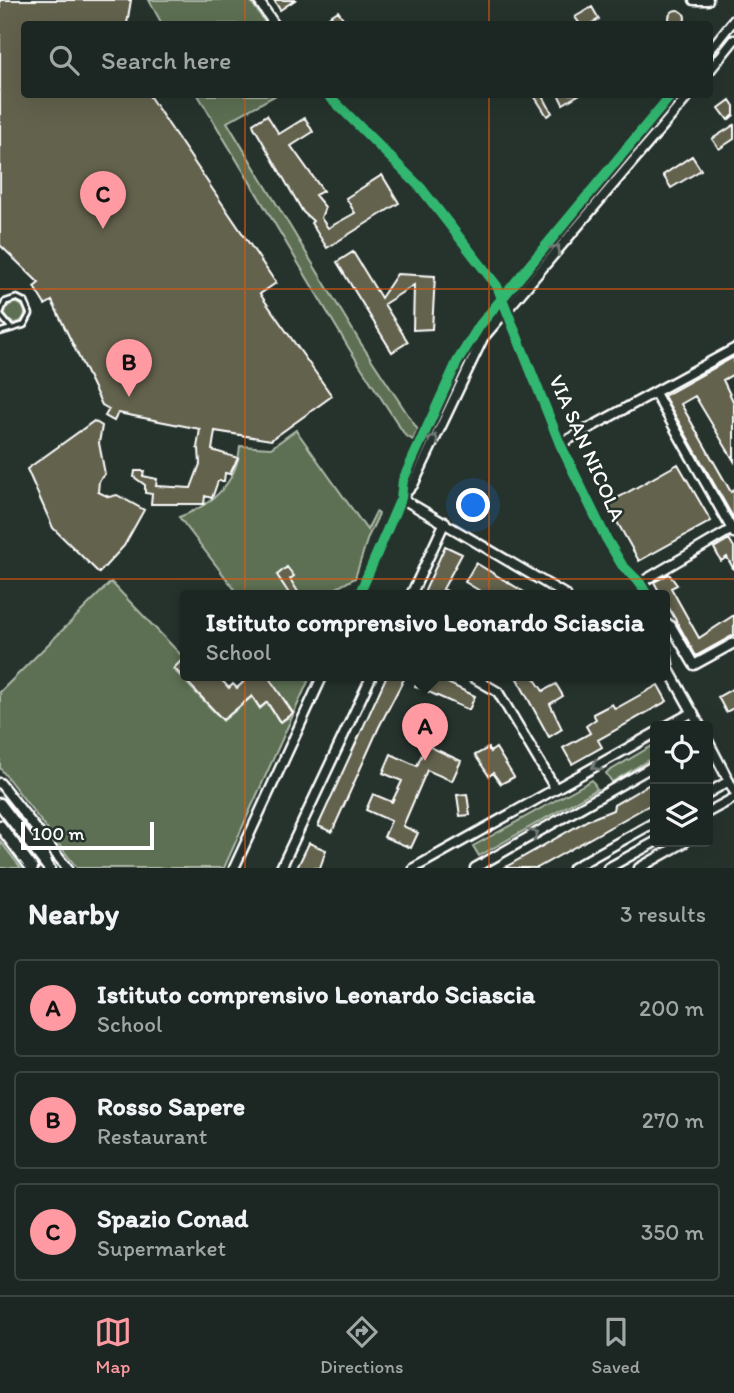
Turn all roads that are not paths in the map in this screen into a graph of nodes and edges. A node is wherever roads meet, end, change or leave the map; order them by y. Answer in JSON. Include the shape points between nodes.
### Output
{"nodes":[{"id":1,"x":258,"y":0,"type":"edge"},
{"id":2,"x":694,"y":0,"type":"edge"},
{"id":3,"x":708,"y":0,"type":"edge"},
{"id":4,"x":734,"y":20,"type":"edge"},
{"id":5,"x":272,"y":21,"type":"edge"},
{"id":6,"x":734,"y":40,"type":"edge"},
{"id":7,"x":713,"y":45,"type":"edge"},
{"id":8,"x":713,"y":65,"type":"edge"},
{"id":9,"x":331,"y":98,"type":"edge"},
{"id":10,"x":669,"y":98,"type":"edge"},
{"id":11,"x":687,"y":98,"type":"edge"},
{"id":12,"x":503,"y":295,"type":"junction"},
{"id":13,"x":508,"y":307,"type":"junction"},
{"id":14,"x":0,"y":314,"type":"edge"},
{"id":15,"x":12,"y":328,"type":"junction"},
{"id":16,"x":0,"y":332,"type":"edge"},
{"id":17,"x":734,"y":349,"type":"edge"},
{"id":18,"x":655,"y":393,"type":"junction"},
{"id":19,"x":560,"y":444,"type":"junction"},
{"id":20,"x":401,"y":498,"type":"junction"},
{"id":21,"x":445,"y":522,"type":"junction"},
{"id":22,"x":733,"y":531,"type":"edge"},
{"id":23,"x":640,"y":583,"type":"junction"},
{"id":24,"x":361,"y":590,"type":"edge"},
{"id":25,"x":413,"y":590,"type":"edge"},
{"id":26,"x":558,"y":590,"type":"edge"},
{"id":27,"x":644,"y":590,"type":"edge"},
{"id":28,"x":670,"y":625,"type":"edge"},
{"id":29,"x":734,"y":643,"type":"edge"},
{"id":30,"x":670,"y":673,"type":"edge"},
{"id":31,"x":320,"y":681,"type":"edge"},
{"id":32,"x":369,"y":681,"type":"edge"},
{"id":33,"x":479,"y":681,"type":"edge"},
{"id":34,"x":692,"y":712,"type":"junction"},
{"id":35,"x":676,"y":721,"type":"edge"},
{"id":36,"x":697,"y":721,"type":"edge"},
{"id":37,"x":650,"y":736,"type":"edge"},
{"id":38,"x":713,"y":751,"type":"edge"},
{"id":39,"x":650,"y":768,"type":"edge"},
{"id":40,"x":729,"y":782,"type":"junction"},
{"id":41,"x":0,"y":783,"type":"edge"},
{"id":42,"x":555,"y":788,"type":"junction"},
{"id":43,"x":713,"y":790,"type":"edge"},
{"id":44,"x":734,"y":791,"type":"edge"},
{"id":45,"x":734,"y":799,"type":"edge"},
{"id":46,"x":0,"y":804,"type":"edge"},
{"id":47,"x":734,"y":808,"type":"edge"},
{"id":48,"x":713,"y":810,"type":"edge"},
{"id":49,"x":650,"y":825,"type":"edge"},
{"id":50,"x":0,"y":826,"type":"edge"},
{"id":51,"x":34,"y":826,"type":"junction"},
{"id":52,"x":650,"y":845,"type":"edge"},
{"id":53,"x":676,"y":847,"type":"edge"},
{"id":54,"x":32,"y":868,"type":"edge"},
{"id":55,"x":49,"y":868,"type":"edge"},
{"id":56,"x":67,"y":868,"type":"edge"},
{"id":57,"x":234,"y":868,"type":"edge"},
{"id":58,"x":281,"y":868,"type":"edge"},
{"id":59,"x":414,"y":868,"type":"edge"},
{"id":60,"x":475,"y":868,"type":"edge"},
{"id":61,"x":573,"y":868,"type":"edge"},
{"id":62,"x":608,"y":868,"type":"edge"},
{"id":63,"x":639,"y":868,"type":"edge"}],
"edges":[{"from":1,"to":5,"type":"street"},
{"from":2,"to":3,"type":"street"},
{"from":4,"to":7,"type":"street"},
{"from":6,"to":8,"type":"street"},
{"from":9,"to":12,"type":"street","via":[[421,188]]},
{"from":10,"to":12,"type":"street"},
{"from":13,"to":11,"type":"street","one_way":true},
{"from":12,"to":13,"type":"street","name":"VIA SAN NICOLA"},
{"from":12,"to":20,"type":"street","via":[[457,362],[403,480]]},
{"from":13,"to":19,"type":"street","name":"VIA SAN NICOLA"},
{"from":20,"to":13,"type":"street","one_way":true,"via":[[413,485],[475,350]]},
{"from":14,"to":15,"type":"lane"},
{"from":14,"to":15,"type":"lane","via":[[8,300],[25,302],[29,319]]},
{"from":15,"to":16,"type":"lane"},
{"from":17,"to":18,"type":"street"},
{"from":18,"to":19,"type":"street"},
{"from":18,"to":22,"type":"street"},
{"from":19,"to":23,"type":"street","name":"VIA SAN NICOLA","via":[[606,538],[622,565]]},
{"from":20,"to":21,"type":"street"},
{"from":20,"to":24,"type":"street"},
{"from":21,"to":25,"type":"street"},
{"from":21,"to":26,"type":"street"},
{"from":22,"to":23,"type":"street"},
{"from":23,"to":27,"type":"street","name":"VIA SAN NICOLA"},
{"from":28,"to":29,"type":"street","via":[[694,665]]},
{"from":30,"to":34,"type":"street"},
{"from":31,"to":57,"type":"street"},
{"from":32,"to":58,"type":"street"},
{"from":33,"to":42,"type":"street","via":[[498,692]]},
{"from":34,"to":35,"type":"street"},
{"from":34,"to":36,"type":"street"},
{"from":37,"to":42,"type":"street","one_way":true},
{"from":38,"to":40,"type":"street"},
{"from":60,"to":39,"type":"street","one_way":true},
{"from":40,"to":43,"type":"street"},
{"from":40,"to":44,"type":"street"},
{"from":41,"to":51,"type":"street"},
{"from":42,"to":59,"type":"street"},
{"from":45,"to":47,"type":"street"},
{"from":45,"to":48,"type":"street"},
{"from":46,"to":55,"type":"street"},
{"from":49,"to":61,"type":"street"},
{"from":50,"to":54,"type":"street"},
{"from":51,"to":55,"type":"street"},
{"from":51,"to":56,"type":"street"},
{"from":52,"to":62,"type":"street"},
{"from":53,"to":63,"type":"street"}]}
